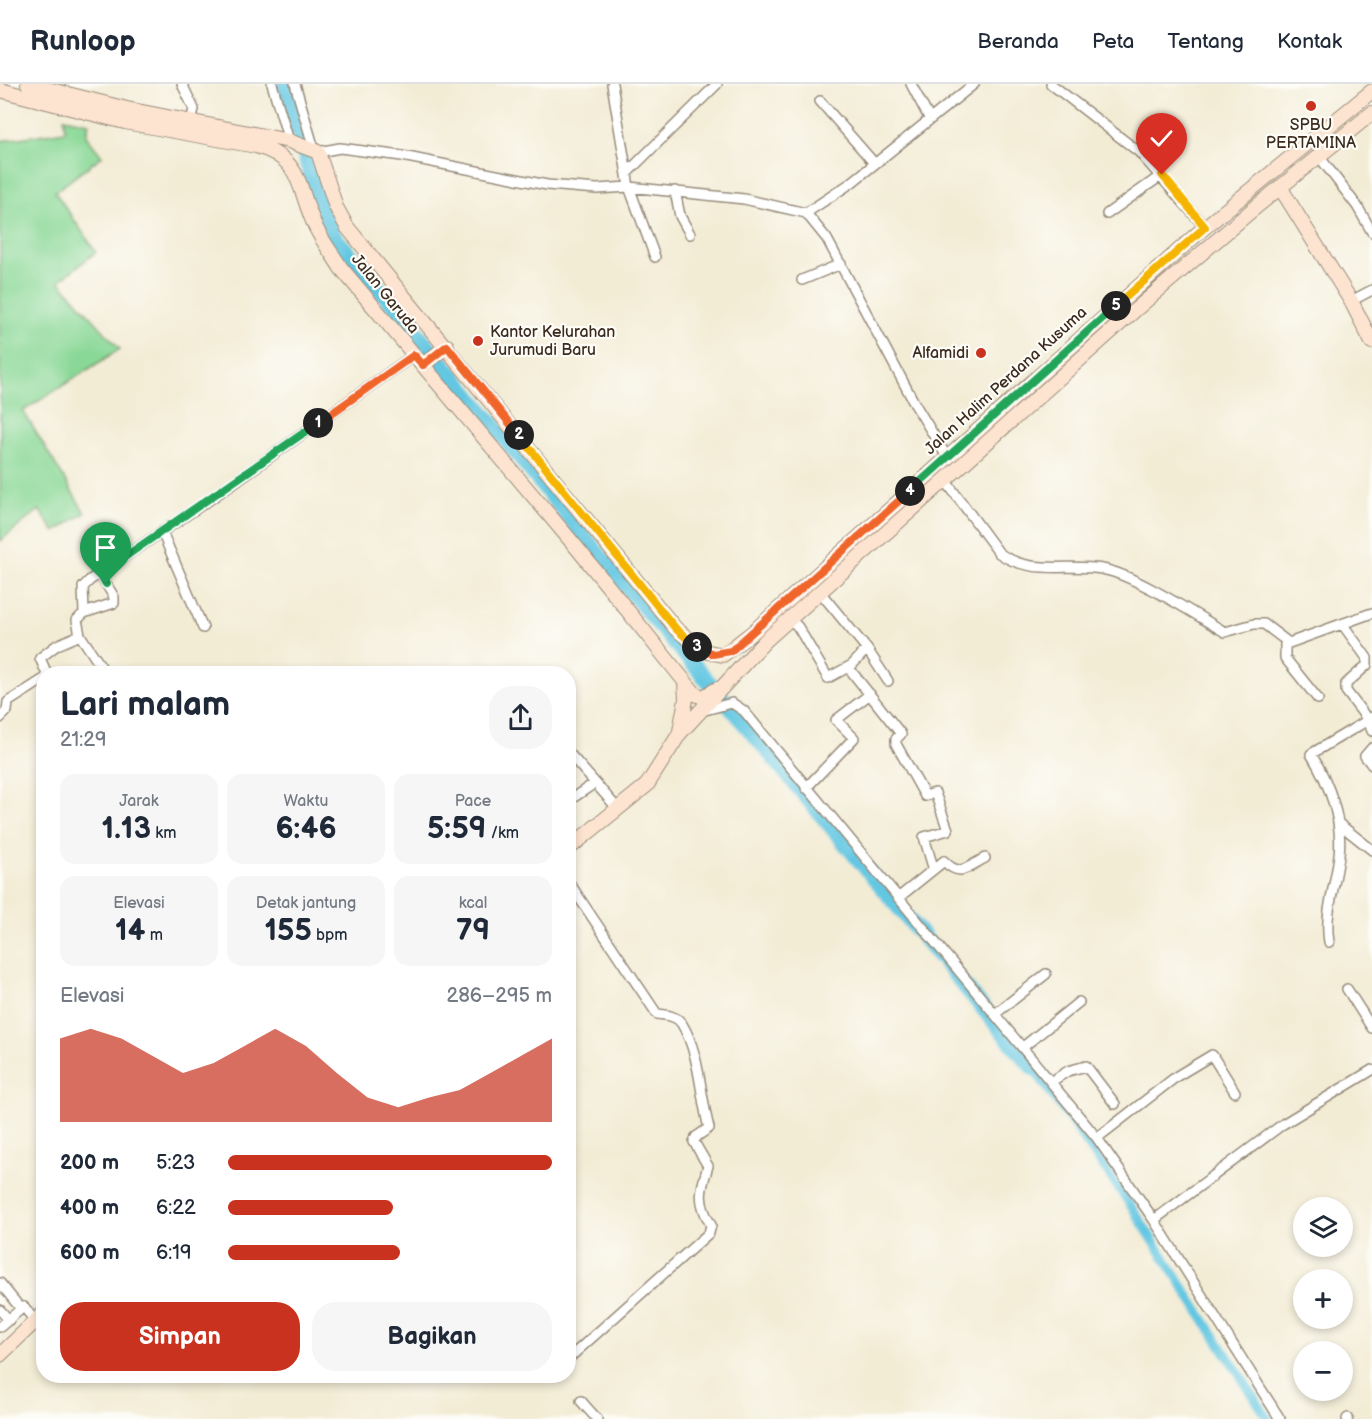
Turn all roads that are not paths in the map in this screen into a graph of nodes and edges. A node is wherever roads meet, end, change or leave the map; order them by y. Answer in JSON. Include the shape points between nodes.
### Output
{"nodes":[{"id":1,"x":28,"y":84,"type":"edge"},
{"id":2,"x":182,"y":84,"type":"edge"},
{"id":3,"x":272,"y":84,"type":"edge"},
{"id":4,"x":295,"y":84,"type":"edge"},
{"id":5,"x":612,"y":84,"type":"edge"},
{"id":6,"x":717,"y":84,"type":"edge"},
{"id":7,"x":911,"y":84,"type":"edge"},
{"id":8,"x":974,"y":84,"type":"edge"},
{"id":9,"x":1051,"y":84,"type":"edge"},
{"id":10,"x":52,"y":87,"type":"edge"},
{"id":11,"x":0,"y":90,"type":"edge"},
{"id":12,"x":1372,"y":91,"type":"edge"},
{"id":13,"x":820,"y":101,"type":"dead end"},
{"id":14,"x":929,"y":118,"type":"junction"},
{"id":15,"x":1370,"y":120,"type":"edge"},
{"id":16,"x":191,"y":121,"type":"junction"},
{"id":17,"x":290,"y":142,"type":"junction"},
{"id":18,"x":314,"y":150,"type":"junction"},
{"id":19,"x":1318,"y":156,"type":"junction"},
{"id":20,"x":874,"y":163,"type":"junction"},
{"id":21,"x":627,"y":173,"type":"junction"},
{"id":22,"x":1162,"y":175,"type":"junction"},
{"id":23,"x":629,"y":187,"type":"junction"},
{"id":24,"x":1280,"y":187,"type":"junction"},
{"id":25,"x":675,"y":190,"type":"junction"},
{"id":26,"x":806,"y":213,"type":"junction"},
{"id":27,"x":1107,"y":213,"type":"dead end"},
{"id":28,"x":1205,"y":227,"type":"junction"},
{"id":29,"x":1372,"y":232,"type":"edge"},
{"id":30,"x":690,"y":234,"type":"dead end"},
{"id":31,"x":655,"y":257,"type":"dead end"},
{"id":32,"x":841,"y":264,"type":"junction"},
{"id":33,"x":802,"y":280,"type":"dead end"},
{"id":34,"x":1372,"y":290,"type":"edge"},
{"id":35,"x":1351,"y":301,"type":"junction"},
{"id":36,"x":1086,"y":332,"type":"junction"},
{"id":37,"x":1372,"y":342,"type":"edge"},
{"id":38,"x":1098,"y":345,"type":"junction"},
{"id":39,"x":445,"y":347,"type":"junction"},
{"id":40,"x":422,"y":360,"type":"junction"},
{"id":41,"x":1029,"y":383,"type":"junction"},
{"id":42,"x":1041,"y":395,"type":"junction"},
{"id":43,"x":946,"y":457,"type":"junction"},
{"id":44,"x":945,"y":480,"type":"junction"},
{"id":45,"x":162,"y":532,"type":"junction"},
{"id":46,"x":100,"y":574,"type":"junction"},
{"id":47,"x":820,"y":592,"type":"junction"},
{"id":48,"x":1372,"y":613,"type":"edge"},
{"id":49,"x":84,"y":614,"type":"junction"},
{"id":50,"x":790,"y":619,"type":"junction"},
{"id":51,"x":1343,"y":625,"type":"junction"},
{"id":52,"x":202,"y":628,"type":"dead end"},
{"id":53,"x":80,"y":635,"type":"junction"},
{"id":54,"x":1285,"y":641,"type":"junction"},
{"id":55,"x":867,"y":649,"type":"junction"},
{"id":56,"x":723,"y":655,"type":"joint"},
{"id":57,"x":44,"y":666,"type":"edge"},
{"id":58,"x":101,"y":666,"type":"edge"},
{"id":59,"x":848,"y":668,"type":"junction"},
{"id":60,"x":888,"y":681,"type":"dead end"},
{"id":61,"x":685,"y":682,"type":"junction"},
{"id":62,"x":36,"y":684,"type":"edge"},
{"id":63,"x":718,"y":692,"type":"junction"},
{"id":64,"x":870,"y":694,"type":"junction"},
{"id":65,"x":1318,"y":699,"type":"dead end"},
{"id":66,"x":0,"y":718,"type":"edge"},
{"id":67,"x":1370,"y":718,"type":"edge"},
{"id":68,"x":1372,"y":731,"type":"edge"},
{"id":69,"x":680,"y":733,"type":"junction"},
{"id":70,"x":1372,"y":748,"type":"edge"},
{"id":71,"x":576,"y":761,"type":"edge"},
{"id":72,"x":1372,"y":765,"type":"edge"},
{"id":73,"x":595,"y":783,"type":"junction"},
{"id":74,"x":806,"y":788,"type":"junction"},
{"id":75,"x":576,"y":796,"type":"edge"},
{"id":76,"x":618,"y":809,"type":"junction"},
{"id":77,"x":1338,"y":823,"type":"junction"},
{"id":78,"x":576,"y":843,"type":"edge"},
{"id":79,"x":1372,"y":850,"type":"edge"},
{"id":80,"x":985,"y":858,"type":"dead end"},
{"id":81,"x":933,"y":867,"type":"junction"},
{"id":82,"x":576,"y":893,"type":"edge"},
{"id":83,"x":898,"y":898,"type":"junction"},
{"id":84,"x":1329,"y":942,"type":"dead end"},
{"id":85,"x":1046,"y":974,"type":"dead end"},
{"id":86,"x":1347,"y":989,"type":"dead end"},
{"id":87,"x":1079,"y":1002,"type":"dead end"},
{"id":88,"x":995,"y":1014,"type":"junction"},
{"id":89,"x":1372,"y":1028,"type":"edge"},
{"id":90,"x":1023,"y":1047,"type":"junction"},
{"id":91,"x":1372,"y":1070,"type":"edge"},
{"id":92,"x":1052,"y":1081,"type":"junction"},
{"id":93,"x":1235,"y":1092,"type":"dead end"},
{"id":94,"x":1115,"y":1104,"type":"dead end"},
{"id":95,"x":1097,"y":1138,"type":"junction"},
{"id":96,"x":1154,"y":1220,"type":"junction"},
{"id":97,"x":0,"y":1283,"type":"edge"},
{"id":98,"x":4,"y":1297,"type":"edge"},
{"id":99,"x":21,"y":1309,"type":"junction"},
{"id":100,"x":0,"y":1310,"type":"edge"},
{"id":101,"x":36,"y":1315,"type":"edge"},
{"id":102,"x":9,"y":1320,"type":"junction"},
{"id":103,"x":36,"y":1320,"type":"edge"},
{"id":104,"x":0,"y":1327,"type":"edge"},
{"id":105,"x":576,"y":1352,"type":"edge"},
{"id":106,"x":0,"y":1355,"type":"edge"},
{"id":107,"x":581,"y":1401,"type":"dead end"},
{"id":108,"x":597,"y":1419,"type":"edge"},
{"id":109,"x":1280,"y":1419,"type":"edge"}],
"edges":[{"from":1,"to":10,"type":"main road"},
{"from":2,"to":16,"type":"street","via":[[194,109]]},
{"from":3,"to":17,"type":"street"},
{"from":4,"to":18,"type":"street"},
{"from":5,"to":21,"type":"street"},
{"from":6,"to":21,"type":"street"},
{"from":7,"to":14,"type":"street"},
{"from":8,"to":14,"type":"street"},
{"from":9,"to":22,"type":"street","via":[[1139,152]]},
{"from":10,"to":16,"type":"main road"},
{"from":11,"to":40,"type":"main road","name":"Jalan Garuda","via":[[115,120],[274,151],[287,160],[294,172],[316,229],[341,268]]},
{"from":12,"to":28,"type":"main road","name":"Jalan Halim Perdana Kusuma"},
{"from":13,"to":20,"type":"street"},
{"from":14,"to":20,"type":"street"},
{"from":15,"to":19,"type":"main road","name":"Jalan Halim Perdana Kusuma"},
{"from":16,"to":17,"type":"main road"},
{"from":17,"to":18,"type":"main road"},
{"from":18,"to":23,"type":"street","via":[[340,148],[402,156],[547,185]]},
{"from":18,"to":39,"type":"main road","name":"Jalan Garuda","via":[[347,227]]},
{"from":19,"to":24,"type":"main road","name":"Jalan Halim Perdana Kusuma"},
{"from":19,"to":29,"type":"street"},
{"from":20,"to":26,"type":"street"},
{"from":21,"to":23,"type":"street"},
{"from":22,"to":27,"type":"street"},
{"from":22,"to":28,"type":"street"},
{"from":23,"to":25,"type":"street"},
{"from":23,"to":31,"type":"street"},
{"from":24,"to":35,"type":"main road"},
{"from":24,"to":38,"type":"main road","name":"Jalan Halim Perdana Kusuma"},
{"from":25,"to":26,"type":"street","via":[[744,199]]},
{"from":25,"to":30,"type":"street","via":[[680,216]]},
{"from":26,"to":32,"type":"street"},
{"from":28,"to":36,"type":"main road","name":"Jalan Halim Perdana Kusuma"},
{"from":32,"to":33,"type":"street"},
{"from":32,"to":43,"type":"street"},
{"from":34,"to":35,"type":"street"},
{"from":35,"to":37,"type":"main road"},
{"from":36,"to":38,"type":"main road"},
{"from":36,"to":41,"type":"main road","name":"Jalan Halim Perdana Kusuma"},
{"from":38,"to":42,"type":"main road","name":"Jalan Halim Perdana Kusuma"},
{"from":39,"to":40,"type":"main road"},
{"from":39,"to":56,"type":"main road","name":"Jalan Garuda","via":[[676,629],[704,651]]},
{"from":40,"to":45,"type":"street"},
{"from":40,"to":61,"type":"main road","name":"Jalan Garuda"},
{"from":41,"to":42,"type":"main road"},
{"from":41,"to":43,"type":"main road","name":"Jalan Halim Perdana Kusuma"},
{"from":42,"to":44,"type":"main road","name":"Jalan Halim Perdana Kusuma"},
{"from":43,"to":56,"type":"main road","name":"Jalan Halim Perdana Kusuma"},
{"from":44,"to":47,"type":"main road","name":"Jalan Halim Perdana Kusuma"},
{"from":44,"to":54,"type":"street","via":[[999,553],[1010,561],[1045,569],[1103,569],[1142,585],[1225,632],[1264,624]]},
{"from":45,"to":46,"type":"street"},
{"from":45,"to":52,"type":"street"},
{"from":46,"to":49,"type":"street","via":[[83,587]]},
{"from":46,"to":49,"type":"street","via":[[114,603]]},
{"from":47,"to":50,"type":"main road","name":"Jalan Halim Perdana Kusuma"},
{"from":47,"to":55,"type":"street"},
{"from":48,"to":51,"type":"street"},
{"from":49,"to":53,"type":"street","via":[[77,620]]},
{"from":50,"to":59,"type":"street","via":[[828,678]]},
{"from":50,"to":63,"type":"main road","name":"Jalan Halim Perdana Kusuma"},
{"from":51,"to":54,"type":"street"},
{"from":51,"to":67,"type":"street","via":[[1367,658],[1367,665],[1346,684],[1347,691]]},
{"from":53,"to":57,"type":"street","via":[[40,658]]},
{"from":53,"to":58,"type":"street"},
{"from":54,"to":65,"type":"street","via":[[1285,658]]},
{"from":55,"to":59,"type":"street"},
{"from":55,"to":60,"type":"street"},
{"from":59,"to":64,"type":"street"},
{"from":61,"to":63,"type":"main road","name":"Jalan Garuda","via":[[703,697]]},
{"from":61,"to":69,"type":"main road","via":[[685,716]]},
{"from":62,"to":66,"type":"street","via":[[8,702],[7,711]]},
{"from":63,"to":69,"type":"main road","name":"Jalan Halim Perdana Kusuma"},
{"from":63,"to":74,"type":"street","via":[[744,711]]},
{"from":64,"to":74,"type":"street","via":[[837,720],[854,738]]},
{"from":64,"to":81,"type":"street","via":[[901,734],[896,744],[925,796],[935,793],[942,808],[948,830],[924,837]]},
{"from":67,"to":68,"type":"street"},
{"from":67,"to":77,"type":"street","via":[[1311,754],[1327,780]]},
{"from":69,"to":76,"type":"main road","name":"Jalan Halim Perdana Kusuma","via":[[647,785]]},
{"from":70,"to":72,"type":"street","via":[[1365,756]]},
{"from":71,"to":73,"type":"street"},
{"from":73,"to":75,"type":"street"},
{"from":73,"to":76,"type":"street"},
{"from":74,"to":83,"type":"street"},
{"from":76,"to":78,"type":"main road","name":"Jalan Halim Perdana Kusuma"},
{"from":77,"to":79,"type":"street"},
{"from":77,"to":84,"type":"street","via":[[1340,854],[1326,924]]},
{"from":80,"to":81,"type":"street","via":[[958,871],[944,861]]},
{"from":81,"to":83,"type":"street"},
{"from":82,"to":105,"type":"street","via":[[657,1014],[682,1023],[701,1078],[700,1093],[709,1128],[694,1142],[708,1166],[699,1192],[711,1225],[709,1233]]},
{"from":83,"to":88,"type":"street","via":[[945,948]]},
{"from":85,"to":88,"type":"street"},
{"from":86,"to":89,"type":"street"},
{"from":87,"to":90,"type":"street"},
{"from":88,"to":90,"type":"street"},
{"from":90,"to":92,"type":"street"},
{"from":91,"to":96,"type":"street","via":[[1283,1124]]},
{"from":92,"to":94,"type":"street","via":[[1086,1066]]},
{"from":92,"to":95,"type":"street"},
{"from":93,"to":95,"type":"street","via":[[1212,1055],[1177,1076]]},
{"from":95,"to":96,"type":"street"},
{"from":96,"to":109,"type":"street"},
{"from":97,"to":98,"type":"street"},
{"from":98,"to":99,"type":"street"},
{"from":99,"to":101,"type":"street"},
{"from":99,"to":102,"type":"street"},
{"from":100,"to":102,"type":"street"},
{"from":102,"to":104,"type":"street"},
{"from":103,"to":106,"type":"main road"},
{"from":107,"to":108,"type":"street"}]}
